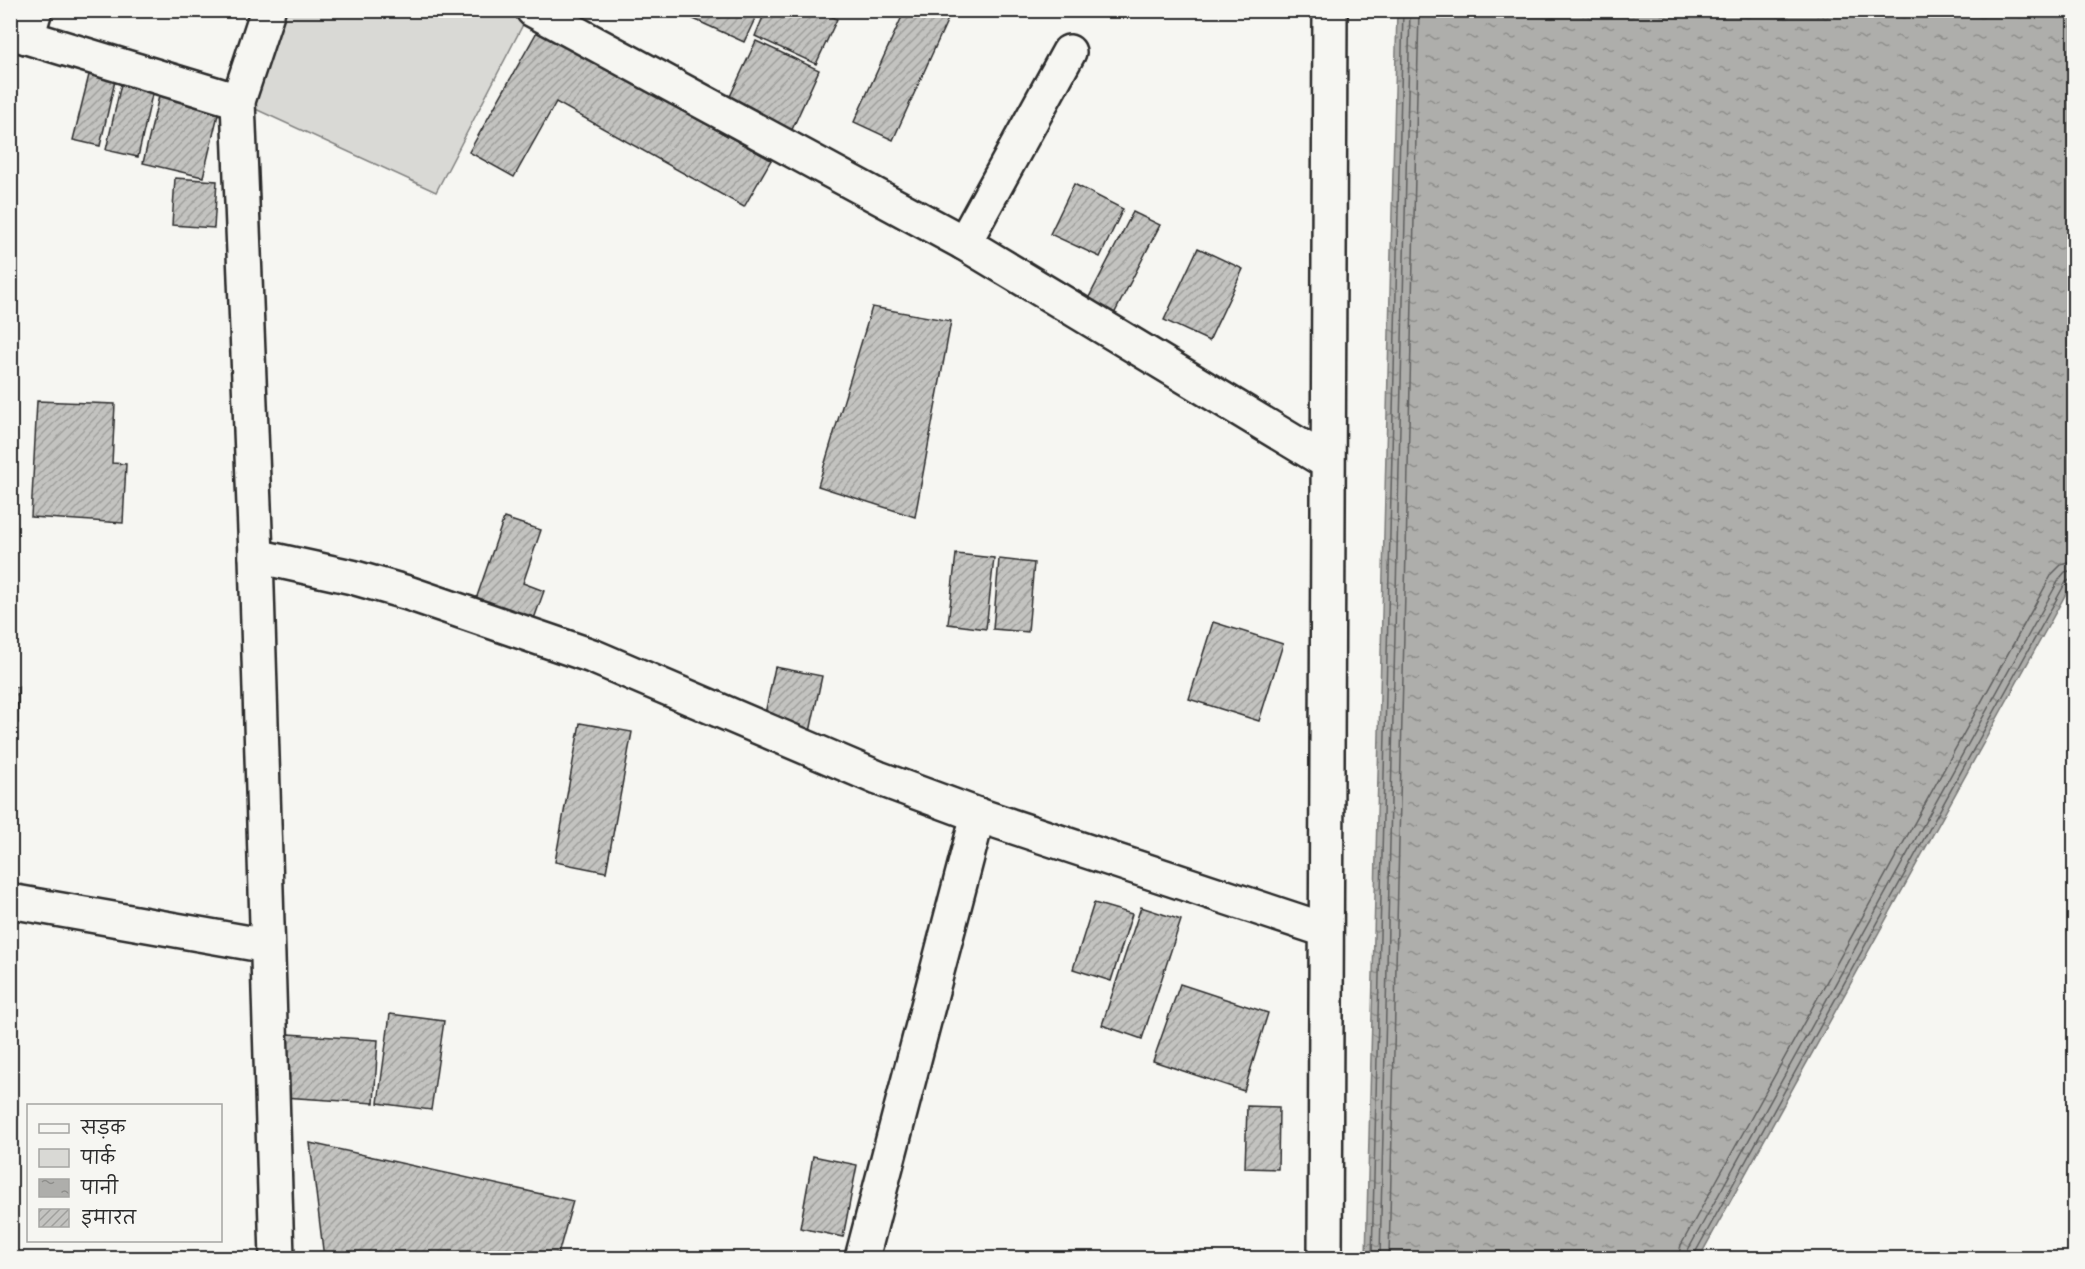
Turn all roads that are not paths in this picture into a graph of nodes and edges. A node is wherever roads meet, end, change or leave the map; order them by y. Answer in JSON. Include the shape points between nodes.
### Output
{"nodes":[{"id":1,"x":268,"y":10,"type":"edge"},
{"id":2,"x":533,"y":10,"type":"edge"},
{"id":3,"x":1330,"y":10,"type":"edge"},
{"id":4,"x":24,"y":26,"type":"edge"},
{"id":5,"x":1069,"y":52,"type":"dead end"},
{"id":6,"x":238,"y":101,"type":"junction"},
{"id":7,"x":964,"y":243,"type":"junction"},
{"id":8,"x":1327,"y":462,"type":"junction"},
{"id":9,"x":256,"y":556,"type":"junction"},
{"id":10,"x":978,"y":815,"type":"junction"},
{"id":11,"x":10,"y":901,"type":"edge"},
{"id":12,"x":1325,"y":930,"type":"junction"},
{"id":13,"x":267,"y":946,"type":"junction"},
{"id":14,"x":278,"y":1258,"type":"edge"},
{"id":15,"x":862,"y":1258,"type":"edge"},
{"id":16,"x":1325,"y":1258,"type":"edge"}],
"edges":[{"from":1,"to":6,"type":"street"},
{"from":2,"to":7,"type":"street"},
{"from":3,"to":8,"type":"street"},
{"from":4,"to":6,"type":"street"},
{"from":5,"to":7,"type":"street"},
{"from":6,"to":9,"type":"street"},
{"from":7,"to":8,"type":"street"},
{"from":8,"to":12,"type":"street"},
{"from":9,"to":10,"type":"street","via":[[408,593],[592,656],[878,778]]},
{"from":9,"to":13,"type":"street"},
{"from":10,"to":12,"type":"street"},
{"from":10,"to":15,"type":"street"},
{"from":11,"to":13,"type":"street"},
{"from":12,"to":16,"type":"street"},
{"from":13,"to":14,"type":"street"}]}
